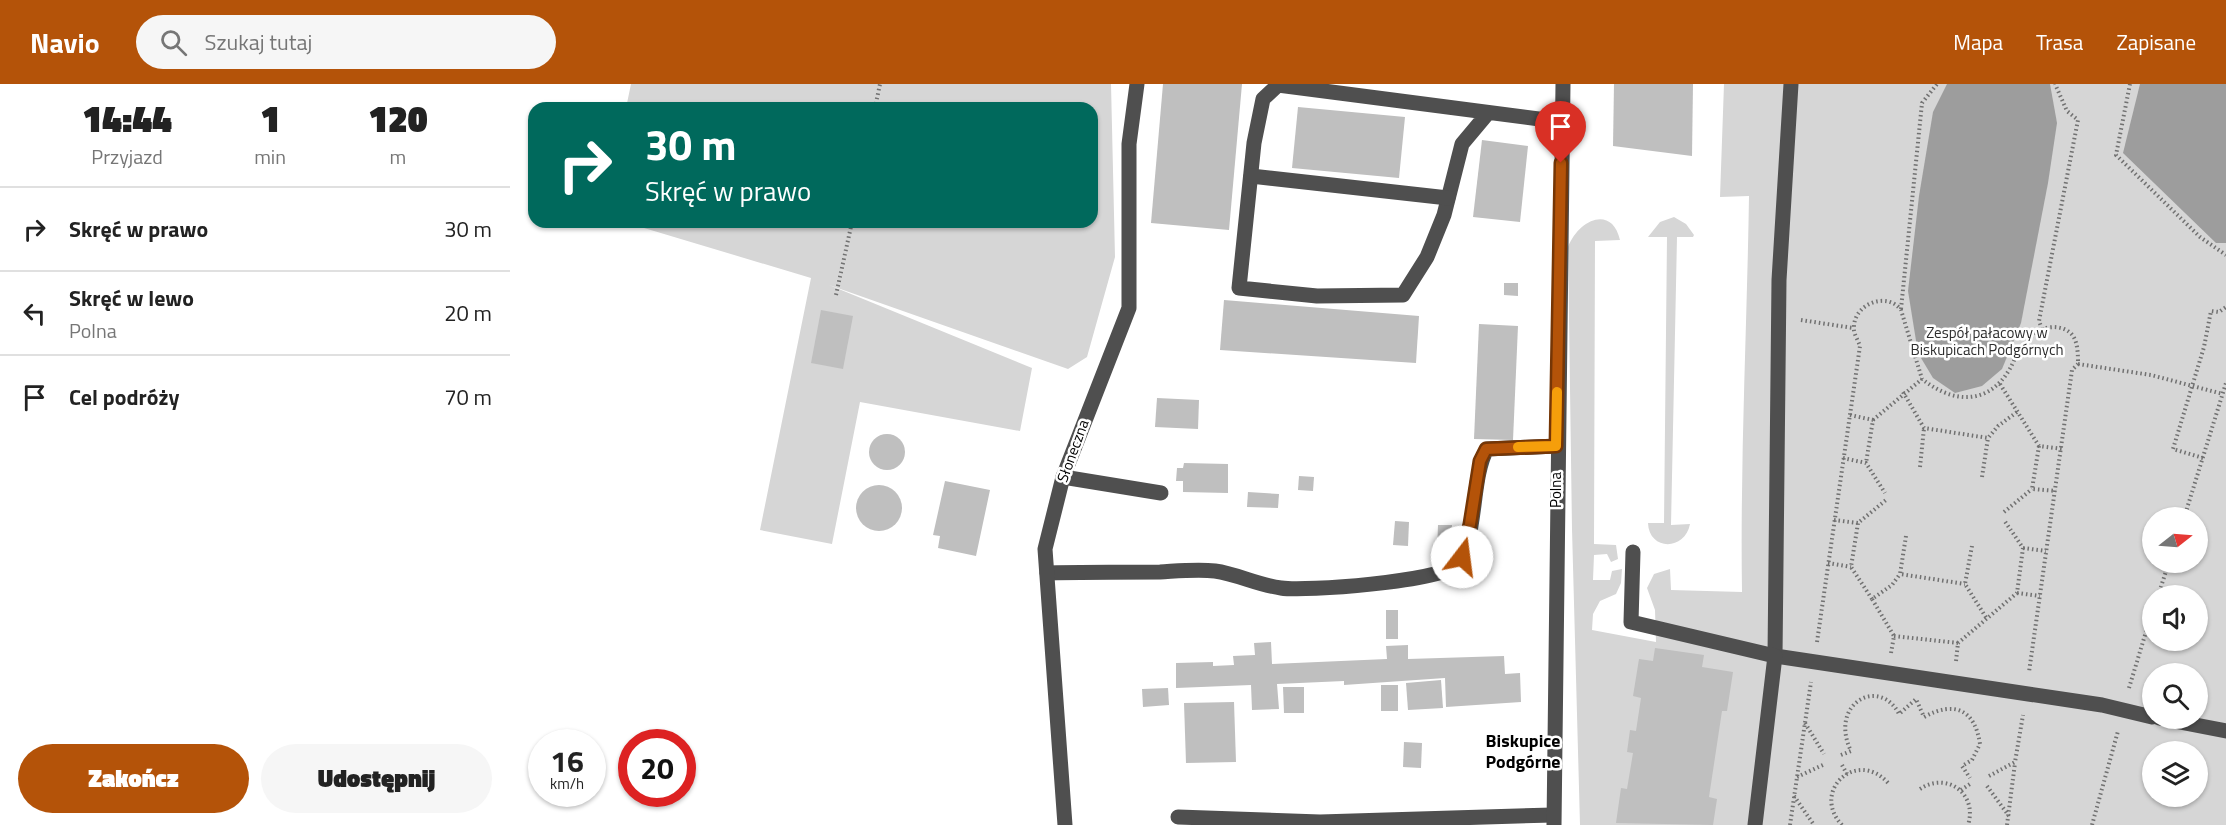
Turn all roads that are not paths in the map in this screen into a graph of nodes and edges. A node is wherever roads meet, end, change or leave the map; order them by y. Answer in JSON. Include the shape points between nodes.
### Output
{"nodes":[{"id":1,"x":1137,"y":84,"type":"edge"},
{"id":2,"x":1563,"y":84,"type":"edge"},
{"id":3,"x":1791,"y":84,"type":"edge"},
{"id":4,"x":1488,"y":113,"type":"junction"},
{"id":5,"x":1562,"y":122,"type":"junction"},
{"id":6,"x":1251,"y":176,"type":"junction"},
{"id":7,"x":1448,"y":198,"type":"junction"},
{"id":8,"x":1556,"y":446,"type":"junction"},
{"id":9,"x":1063,"y":477,"type":"junction"},
{"id":10,"x":1161,"y":493,"type":"dead end"},
{"id":11,"x":1633,"y":552,"type":"dead end"},
{"id":12,"x":1047,"y":573,"type":"junction"},
{"id":13,"x":1775,"y":656,"type":"junction"},
{"id":14,"x":2142,"y":715,"type":"edge"},
{"id":15,"x":2208,"y":728,"type":"edge"},
{"id":16,"x":2226,"y":731,"type":"edge"},
{"id":17,"x":1178,"y":817,"type":"dead end"},
{"id":18,"x":1553,"y":820,"type":"edge"},
{"id":19,"x":1065,"y":825,"type":"edge"},
{"id":20,"x":1755,"y":825,"type":"edge"}],
"edges":[{"from":1,"to":9,"type":"street","name":"Słoneczna","via":[[1129,144],[1129,308]]},
{"from":2,"to":5,"type":"street","name":"Polna"},
{"from":3,"to":13,"type":"street","via":[[1779,316]]},
{"from":4,"to":5,"type":"street"},
{"from":4,"to":6,"type":"street","via":[[1278,85],[1263,99]]},
{"from":4,"to":7,"type":"street","via":[[1462,144]]},
{"from":5,"to":8,"type":"street","name":"Polna"},
{"from":6,"to":7,"type":"street"},
{"from":6,"to":7,"type":"street","via":[[1239,288],[1317,296],[1403,295],[1427,257]]},
{"from":8,"to":12,"type":"street","via":[[1486,449],[1480,461],[1462,557],[1446,571],[1400,580],[1299,590],[1214,571]]},
{"from":8,"to":18,"type":"street","name":"Polna"},
{"from":9,"to":10,"type":"street"},
{"from":9,"to":12,"type":"street","name":"Słoneczna","via":[[1046,549]]},
{"from":11,"to":13,"type":"street","via":[[1631,622]]},
{"from":12,"to":19,"type":"street","name":"Słoneczna"},
{"from":13,"to":14,"type":"street","via":[[1953,681]]},
{"from":13,"to":20,"type":"street"},
{"from":15,"to":16,"type":"street"},
{"from":17,"to":18,"type":"street","via":[[1320,822]]}]}
